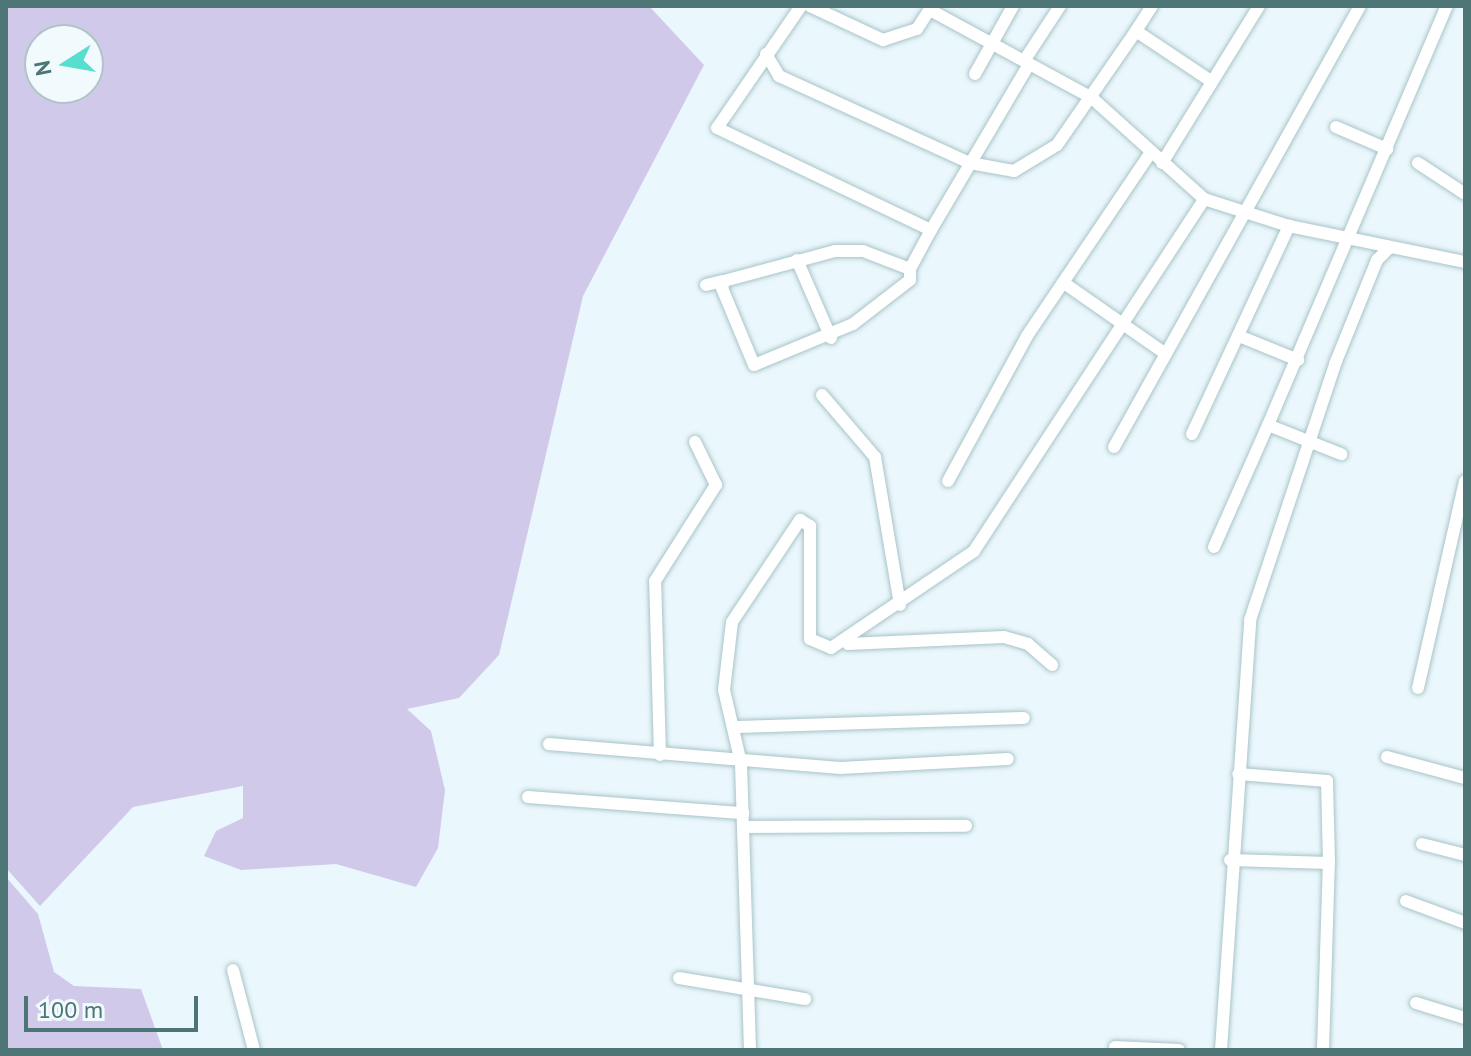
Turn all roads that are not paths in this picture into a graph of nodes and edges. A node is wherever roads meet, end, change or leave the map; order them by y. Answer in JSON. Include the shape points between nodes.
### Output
{"nodes":[{"id":1,"x":801,"y":6,"type":"edge"},
{"id":2,"x":810,"y":6,"type":"edge"},
{"id":3,"x":845,"y":6,"type":"edge"},
{"id":4,"x":1013,"y":6,"type":"edge"},
{"id":5,"x":1060,"y":6,"type":"edge"},
{"id":6,"x":1152,"y":6,"type":"edge"},
{"id":7,"x":1259,"y":6,"type":"edge"},
{"id":8,"x":1360,"y":6,"type":"edge"},
{"id":9,"x":1447,"y":6,"type":"edge"},
{"id":10,"x":931,"y":8,"type":"edge"},
{"id":11,"x":839,"y":21,"type":"junction"},
{"id":12,"x":1136,"y":31,"type":"junction"},
{"id":13,"x":991,"y":45,"type":"junction"},
{"id":14,"x":766,"y":54,"type":"junction"},
{"id":15,"x":1027,"y":63,"type":"junction"},
{"id":16,"x":975,"y":74,"type":"dead end"},
{"id":17,"x":1211,"y":81,"type":"junction"},
{"id":18,"x":1092,"y":98,"type":"junction"},
{"id":19,"x":1336,"y":127,"type":"dead end"},
{"id":20,"x":1387,"y":149,"type":"junction"},
{"id":21,"x":1151,"y":152,"type":"junction"},
{"id":22,"x":970,"y":163,"type":"junction"},
{"id":23,"x":1162,"y":163,"type":"junction"},
{"id":24,"x":1418,"y":163,"type":"dead end"},
{"id":25,"x":1465,"y":194,"type":"edge"},
{"id":26,"x":1204,"y":199,"type":"junction"},
{"id":27,"x":1240,"y":214,"type":"junction"},
{"id":28,"x":1289,"y":226,"type":"junction"},
{"id":29,"x":931,"y":230,"type":"junction"},
{"id":30,"x":1350,"y":238,"type":"junction"},
{"id":31,"x":1388,"y":249,"type":"junction"},
{"id":32,"x":797,"y":260,"type":"junction"},
{"id":33,"x":1465,"y":262,"type":"edge"},
{"id":34,"x":910,"y":269,"type":"junction"},
{"id":35,"x":724,"y":281,"type":"junction"},
{"id":36,"x":1064,"y":283,"type":"junction"},
{"id":37,"x":706,"y":285,"type":"dead end"},
{"id":38,"x":1121,"y":325,"type":"junction"},
{"id":39,"x":1239,"y":336,"type":"junction"},
{"id":40,"x":831,"y":338,"type":"junction"},
{"id":41,"x":1163,"y":352,"type":"junction"},
{"id":42,"x":1298,"y":360,"type":"junction"},
{"id":43,"x":822,"y":395,"type":"dead end"},
{"id":44,"x":1268,"y":425,"type":"junction"},
{"id":45,"x":1192,"y":434,"type":"dead end"},
{"id":46,"x":1308,"y":439,"type":"junction"},
{"id":47,"x":695,"y":442,"type":"dead end"},
{"id":48,"x":1114,"y":447,"type":"dead end"},
{"id":49,"x":1341,"y":454,"type":"dead end"},
{"id":50,"x":948,"y":481,"type":"dead end"},
{"id":51,"x":1465,"y":481,"type":"edge"},
{"id":52,"x":1214,"y":547,"type":"dead end"},
{"id":53,"x":900,"y":605,"type":"junction"},
{"id":54,"x":845,"y":644,"type":"junction"},
{"id":55,"x":1052,"y":665,"type":"dead end"},
{"id":56,"x":1418,"y":688,"type":"dead end"},
{"id":57,"x":1024,"y":718,"type":"dead end"},
{"id":58,"x":736,"y":727,"type":"junction"},
{"id":59,"x":549,"y":744,"type":"dead end"},
{"id":60,"x":660,"y":755,"type":"junction"},
{"id":61,"x":1387,"y":757,"type":"dead end"},
{"id":62,"x":1008,"y":759,"type":"dead end"},
{"id":63,"x":741,"y":763,"type":"junction"},
{"id":64,"x":1238,"y":774,"type":"junction"},
{"id":65,"x":1465,"y":778,"type":"edge"},
{"id":66,"x":528,"y":797,"type":"dead end"},
{"id":67,"x":743,"y":813,"type":"junction"},
{"id":68,"x":966,"y":826,"type":"dead end"},
{"id":69,"x":743,"y":827,"type":"junction"},
{"id":70,"x":1422,"y":844,"type":"dead end"},
{"id":71,"x":1465,"y":855,"type":"edge"},
{"id":72,"x":1230,"y":860,"type":"junction"},
{"id":73,"x":1329,"y":863,"type":"junction"},
{"id":74,"x":1406,"y":901,"type":"dead end"},
{"id":75,"x":1465,"y":923,"type":"edge"},
{"id":76,"x":233,"y":970,"type":"dead end"},
{"id":77,"x":679,"y":978,"type":"dead end"},
{"id":78,"x":751,"y":988,"type":"junction"},
{"id":79,"x":805,"y":999,"type":"dead end"},
{"id":80,"x":1416,"y":1003,"type":"dead end"},
{"id":81,"x":1465,"y":1018,"type":"edge"},
{"id":82,"x":1115,"y":1047,"type":"dead end"},
{"id":83,"x":254,"y":1050,"type":"edge"},
{"id":84,"x":750,"y":1050,"type":"edge"},
{"id":85,"x":1179,"y":1050,"type":"edge"},
{"id":86,"x":1221,"y":1050,"type":"edge"},
{"id":87,"x":1323,"y":1050,"type":"edge"}],
"edges":[{"from":1,"to":14,"type":"street"},
{"from":2,"to":11,"type":"street"},
{"from":3,"to":11,"type":"street"},
{"from":4,"to":13,"type":"street"},
{"from":5,"to":15,"type":"street"},
{"from":6,"to":12,"type":"street"},
{"from":7,"to":17,"type":"street"},
{"from":8,"to":27,"type":"street"},
{"from":9,"to":20,"type":"street"},
{"from":10,"to":11,"type":"street","via":[[917,29],[891,39]]},
{"from":10,"to":13,"type":"street"},
{"from":12,"to":17,"type":"street"},
{"from":12,"to":18,"type":"street"},
{"from":13,"to":15,"type":"street"},
{"from":13,"to":16,"type":"street"},
{"from":14,"to":22,"type":"street","via":[[779,76]]},
{"from":14,"to":29,"type":"street","via":[[717,128]]},
{"from":15,"to":18,"type":"street"},
{"from":15,"to":22,"type":"street"},
{"from":17,"to":23,"type":"street"},
{"from":18,"to":21,"type":"street"},
{"from":18,"to":22,"type":"street","via":[[1034,165],[1014,171]]},
{"from":19,"to":20,"type":"street"},
{"from":20,"to":30,"type":"street"},
{"from":21,"to":23,"type":"street"},
{"from":21,"to":36,"type":"street"},
{"from":22,"to":29,"type":"street"},
{"from":23,"to":26,"type":"street"},
{"from":24,"to":25,"type":"street"},
{"from":26,"to":27,"type":"street"},
{"from":26,"to":38,"type":"street"},
{"from":27,"to":28,"type":"street"},
{"from":27,"to":41,"type":"street"},
{"from":28,"to":30,"type":"street"},
{"from":28,"to":39,"type":"street"},
{"from":29,"to":34,"type":"street"},
{"from":30,"to":31,"type":"street"},
{"from":30,"to":42,"type":"street"},
{"from":31,"to":33,"type":"street"},
{"from":31,"to":46,"type":"street","via":[[1377,260]]},
{"from":32,"to":34,"type":"street","via":[[863,251]]},
{"from":32,"to":35,"type":"street"},
{"from":32,"to":40,"type":"street"},
{"from":34,"to":40,"type":"street","via":[[910,280]]},
{"from":35,"to":37,"type":"street"},
{"from":35,"to":40,"type":"street","via":[[742,350],[754,365]]},
{"from":36,"to":38,"type":"street"},
{"from":36,"to":50,"type":"street"},
{"from":38,"to":41,"type":"street"},
{"from":38,"to":53,"type":"street","via":[[974,551]]},
{"from":39,"to":42,"type":"street"},
{"from":39,"to":45,"type":"street"},
{"from":41,"to":48,"type":"street"},
{"from":42,"to":44,"type":"street"},
{"from":43,"to":53,"type":"street","via":[[875,457]]},
{"from":44,"to":46,"type":"street"},
{"from":44,"to":52,"type":"street"},
{"from":46,"to":49,"type":"street"},
{"from":46,"to":64,"type":"street","via":[[1250,620]]},
{"from":47,"to":60,"type":"street","via":[[716,485],[655,581]]},
{"from":51,"to":56,"type":"street"},
{"from":53,"to":54,"type":"street"},
{"from":54,"to":55,"type":"street","via":[[989,635],[1028,644]]},
{"from":54,"to":58,"type":"street","via":[[810,639],[810,526],[800,520],[725,642],[724,690]]},
{"from":57,"to":58,"type":"street"},
{"from":58,"to":63,"type":"street"},
{"from":59,"to":60,"type":"street"},
{"from":60,"to":63,"type":"street"},
{"from":61,"to":65,"type":"street"},
{"from":62,"to":63,"type":"street","via":[[840,768]]},
{"from":63,"to":67,"type":"street"},
{"from":64,"to":72,"type":"street"},
{"from":64,"to":73,"type":"street","via":[[1327,781]]},
{"from":66,"to":67,"type":"street"},
{"from":67,"to":69,"type":"street"},
{"from":68,"to":69,"type":"street"},
{"from":69,"to":78,"type":"street"},
{"from":70,"to":71,"type":"street"},
{"from":72,"to":73,"type":"street"},
{"from":72,"to":86,"type":"street"},
{"from":73,"to":87,"type":"street"},
{"from":74,"to":75,"type":"street"},
{"from":76,"to":83,"type":"street"},
{"from":77,"to":78,"type":"street"},
{"from":78,"to":79,"type":"street"},
{"from":78,"to":84,"type":"street"},
{"from":80,"to":81,"type":"street"},
{"from":82,"to":85,"type":"street"}]}
